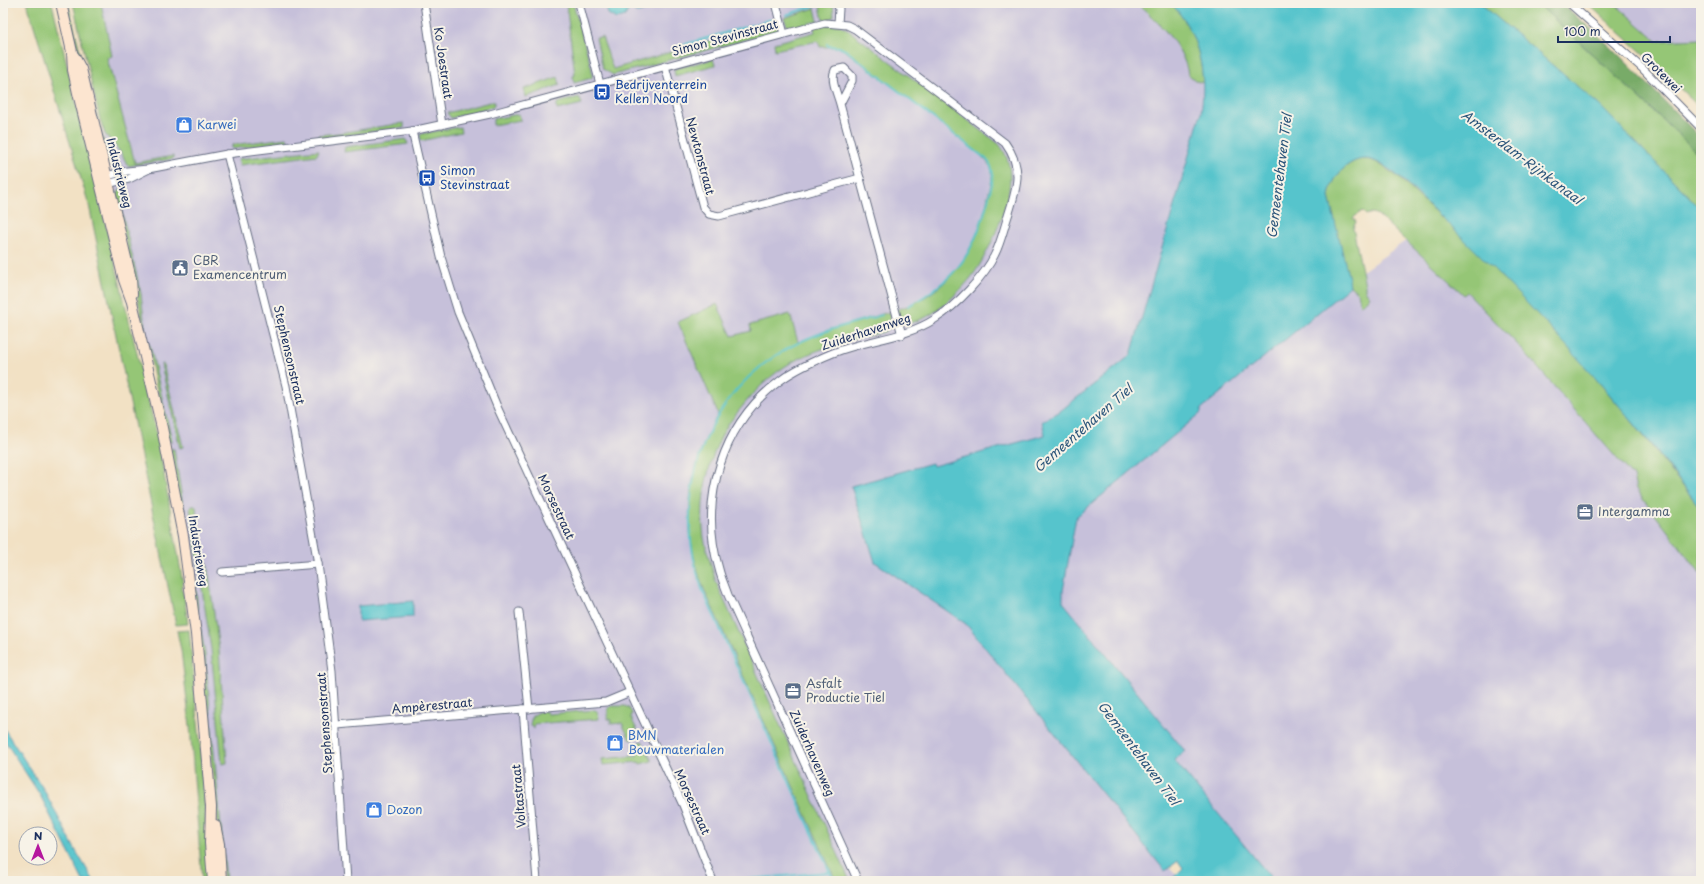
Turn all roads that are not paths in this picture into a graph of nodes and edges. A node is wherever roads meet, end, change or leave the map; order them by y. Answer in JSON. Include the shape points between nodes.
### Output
{"nodes":[{"id":1,"x":61,"y":3,"type":"edge"},
{"id":2,"x":424,"y":3,"type":"edge"},
{"id":3,"x":579,"y":3,"type":"edge"},
{"id":4,"x":776,"y":3,"type":"edge"},
{"id":5,"x":837,"y":3,"type":"edge"},
{"id":6,"x":1569,"y":3,"type":"edge"},
{"id":7,"x":838,"y":23,"type":"junction"},
{"id":8,"x":784,"y":34,"type":"junction"},
{"id":9,"x":665,"y":66,"type":"junction"},
{"id":10,"x":600,"y":84,"type":"junction"},
{"id":11,"x":840,"y":104,"type":"dead end"},
{"id":12,"x":442,"y":125,"type":"junction"},
{"id":13,"x":1701,"y":128,"type":"edge"},
{"id":14,"x":412,"y":131,"type":"junction"},
{"id":15,"x":227,"y":154,"type":"junction"},
{"id":16,"x":860,"y":178,"type":"junction"},
{"id":17,"x":105,"y":181,"type":"junction"},
{"id":18,"x":902,"y":335,"type":"junction"},
{"id":19,"x":318,"y":564,"type":"junction"},
{"id":20,"x":222,"y":572,"type":"dead end"},
{"id":21,"x":519,"y":612,"type":"dead end"},
{"id":22,"x":630,"y":692,"type":"junction"},
{"id":23,"x":526,"y":709,"type":"junction"},
{"id":24,"x":337,"y":725,"type":"junction"},
{"id":25,"x":211,"y":807,"type":"junction"},
{"id":26,"x":213,"y":881,"type":"edge"},
{"id":27,"x":222,"y":881,"type":"edge"},
{"id":28,"x":346,"y":881,"type":"edge"},
{"id":29,"x":537,"y":881,"type":"edge"},
{"id":30,"x":713,"y":881,"type":"edge"},
{"id":31,"x":858,"y":881,"type":"edge"}],
"edges":[{"from":1,"to":17,"type":"main road","name":"Industrieweg","via":[[72,52],[73,70]]},
{"from":2,"to":12,"type":"street","name":"Ko Joestraat"},
{"from":3,"to":10,"type":"street"},
{"from":4,"to":8,"type":"street"},
{"from":5,"to":7,"type":"street"},
{"from":6,"to":13,"type":"street","name":"Grotewei","via":[[1643,69]]},
{"from":7,"to":8,"type":"street","name":"Simon Stevinstraat","via":[[825,23]]},
{"from":7,"to":18,"type":"street","name":"Zuiderhavenweg","via":[[855,29],[1005,143],[1017,167],[1014,196],[995,254],[978,280],[966,294],[936,319]]},
{"from":8,"to":9,"type":"street","name":"Simon Stevinstraat"},
{"from":9,"to":10,"type":"street","name":"Simon Stevinstraat"},
{"from":9,"to":16,"type":"street","name":"Newtonstraat","via":[[703,207],[709,214],[719,216]]},
{"from":10,"to":12,"type":"street","name":"Simon Stevinstraat"},
{"from":11,"to":16,"type":"street"},
{"from":12,"to":14,"type":"street","name":"Simon Stevinstraat"},
{"from":14,"to":15,"type":"street","name":"Simon Stevinstraat"},
{"from":14,"to":22,"type":"street","name":"Morsestraat","via":[[441,258],[458,312],[498,409]]},
{"from":15,"to":17,"type":"street","name":"Simon Stevinstraat","via":[[148,169],[138,176]]},
{"from":15,"to":19,"type":"street","name":"Stephensonstraat","via":[[286,386]]},
{"from":16,"to":18,"type":"street"},
{"from":17,"to":25,"type":"main road","name":"Industrieweg","via":[[124,280],[132,302],[162,428],[183,536],[196,634]]},
{"from":18,"to":31,"type":"street","name":"Zuiderhavenweg","via":[[835,352],[809,363],[782,379],[759,399],[741,420],[725,449],[712,500],[714,547],[718,568],[728,595]]},
{"from":19,"to":20,"type":"street"},
{"from":19,"to":24,"type":"street","name":"Stephensonstraat"},
{"from":21,"to":23,"type":"street"},
{"from":22,"to":23,"type":"street","name":"Ampèrestraat","via":[[606,702]]},
{"from":22,"to":30,"type":"street","name":"Morsestraat","via":[[683,805]]},
{"from":23,"to":24,"type":"street","name":"Ampèrestraat"},
{"from":23,"to":29,"type":"street","name":"Voltastraat"},
{"from":24,"to":28,"type":"street","name":"Stephensonstraat"},
{"from":25,"to":26,"type":"main road","name":"Industrieweg"},
{"from":25,"to":27,"type":"main road","name":"Industrieweg","via":[[219,844]]}]}
